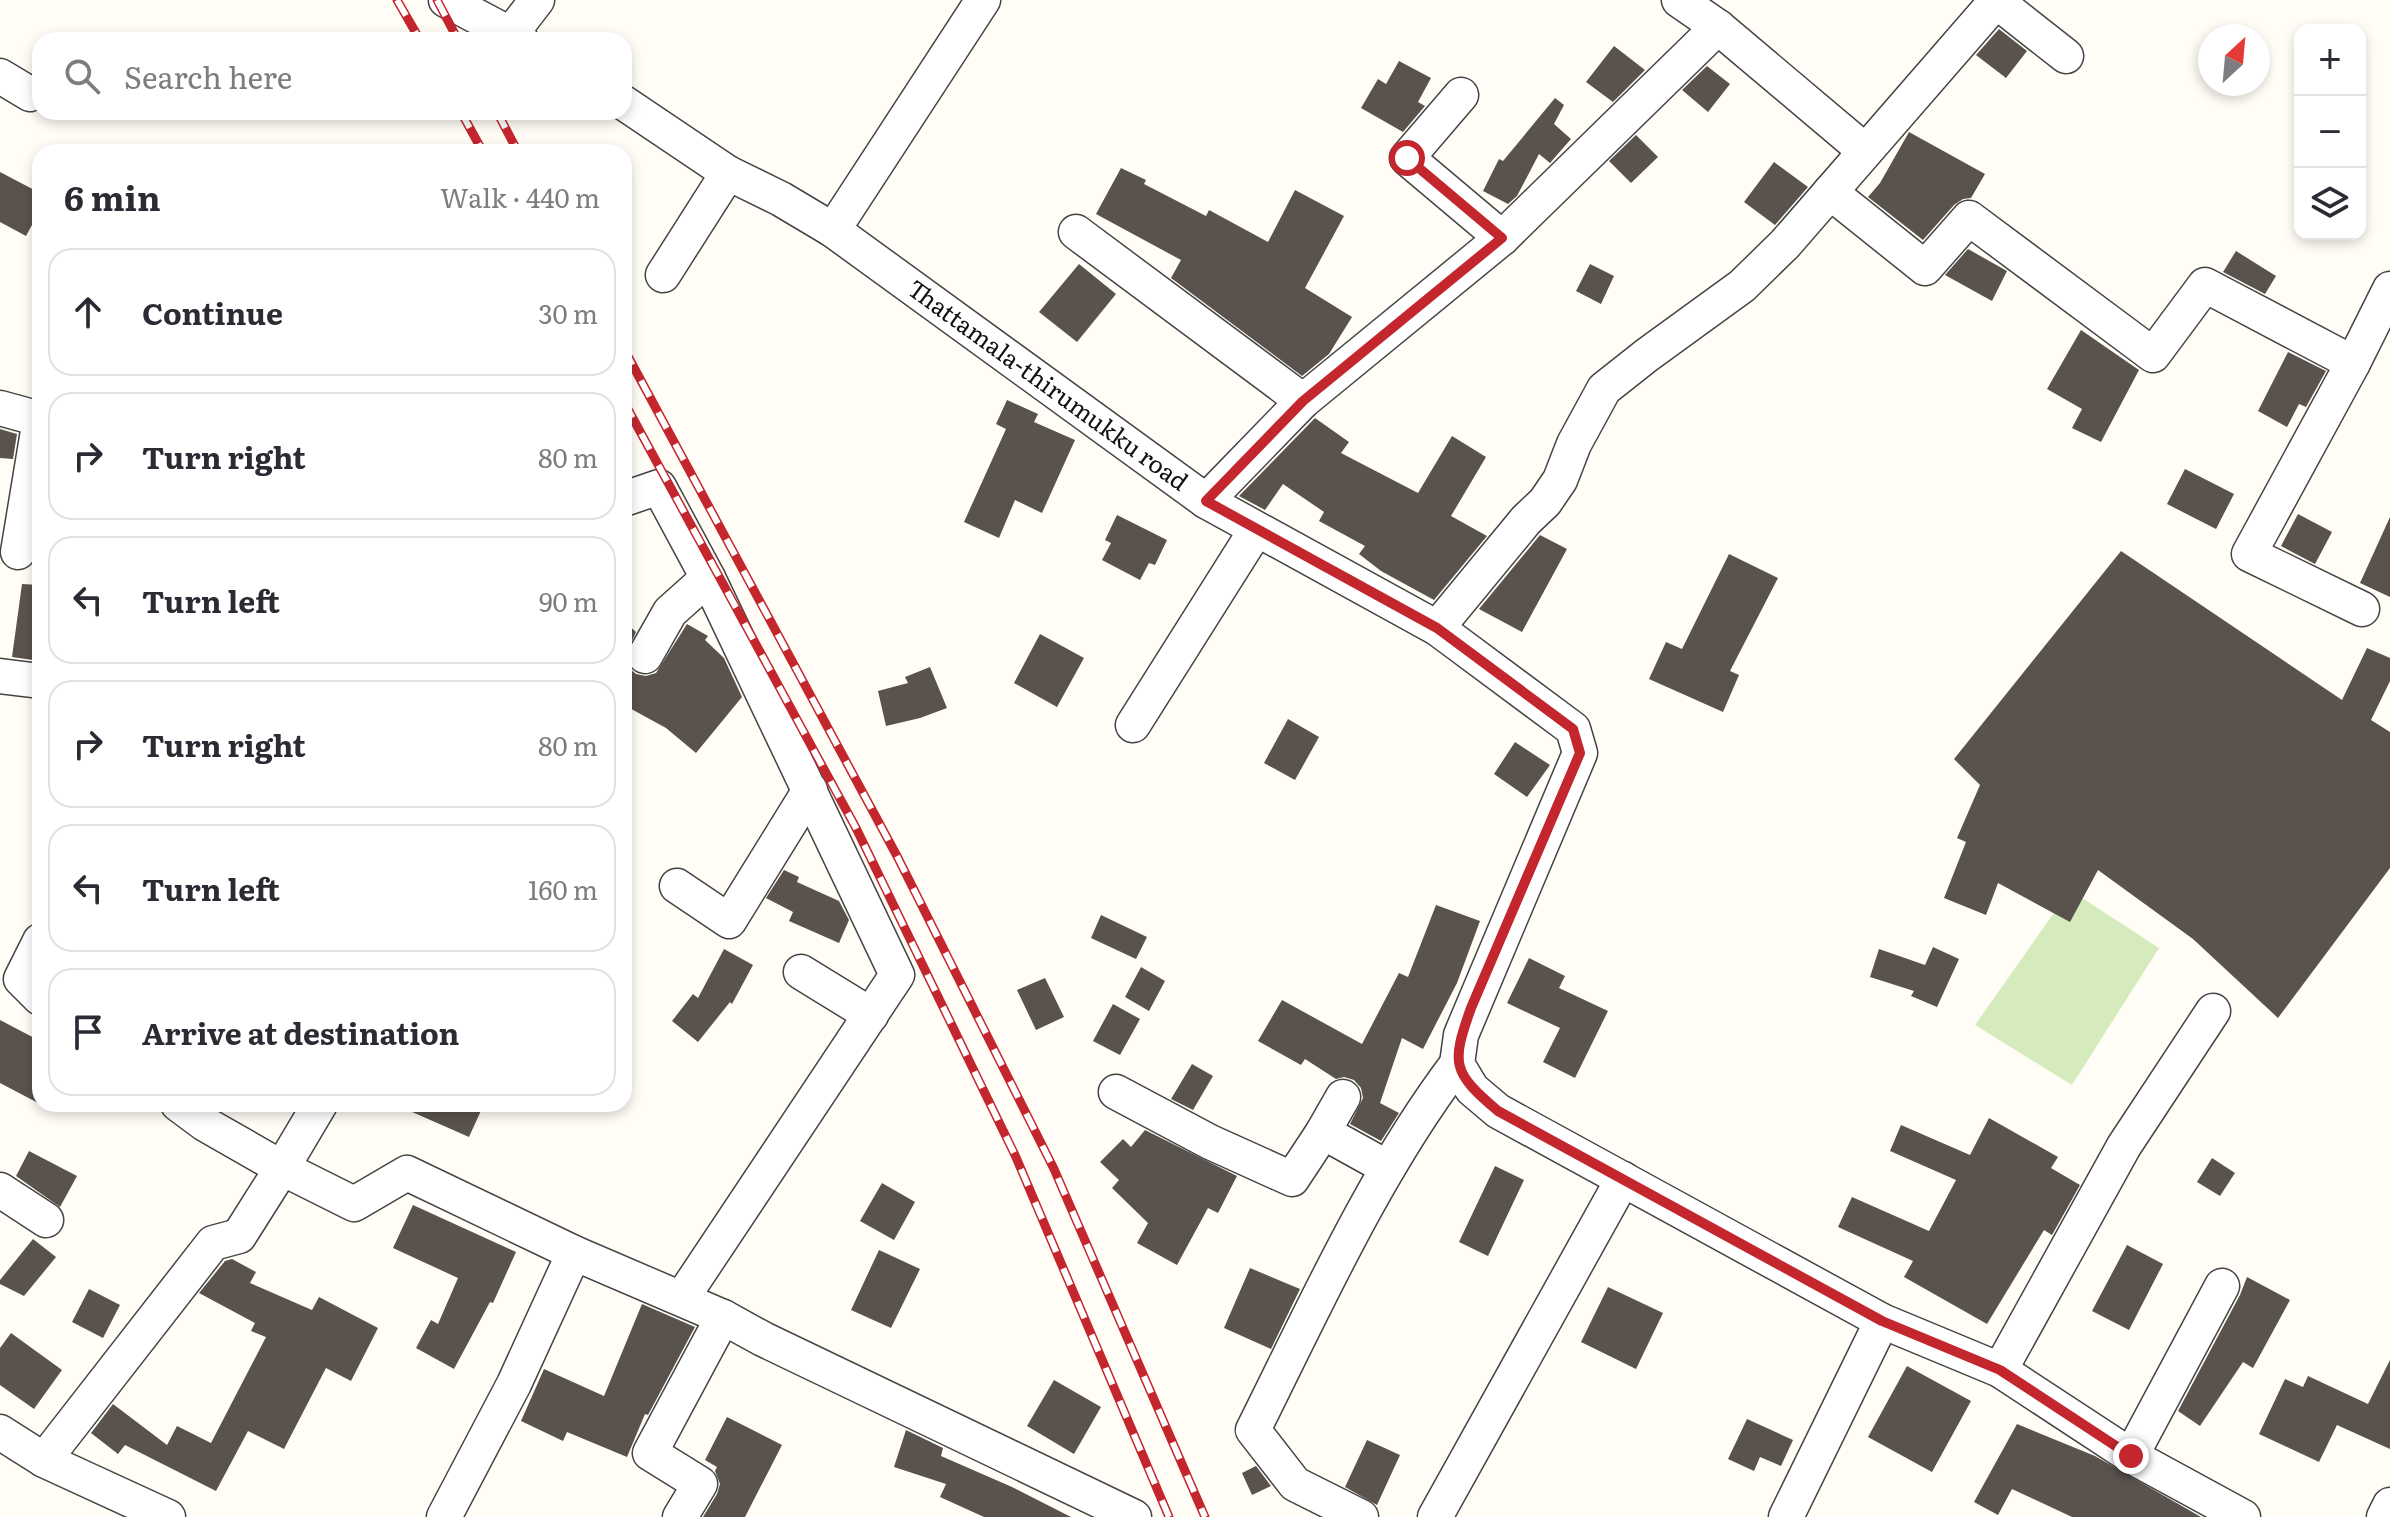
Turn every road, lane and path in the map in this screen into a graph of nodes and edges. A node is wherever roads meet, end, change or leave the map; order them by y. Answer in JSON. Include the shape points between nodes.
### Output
{"nodes":[{"id":1,"x":446,"y":0,"type":"edge"},
{"id":2,"x":537,"y":0,"type":"edge"},
{"id":3,"x":983,"y":0,"type":"edge"},
{"id":4,"x":1679,"y":0,"type":"edge"},
{"id":5,"x":1997,"y":0,"type":"edge"},
{"id":6,"x":1718,"y":27,"type":"junction"},
{"id":7,"x":507,"y":32,"type":"edge"},
{"id":8,"x":518,"y":32,"type":"edge"},
{"id":9,"x":2066,"y":56,"type":"dead end"},
{"id":10,"x":0,"y":76,"type":"edge"},
{"id":11,"x":30,"y":94,"type":"dead end"},
{"id":12,"x":1461,"y":95,"type":"dead end"},
{"id":13,"x":632,"y":108,"type":"edge"},
{"id":14,"x":1865,"y":151,"type":"junction"},
{"id":15,"x":728,"y":173,"type":"junction"},
{"id":16,"x":1830,"y":192,"type":"junction"},
{"id":17,"x":833,"y":230,"type":"junction"},
{"id":18,"x":1076,"y":232,"type":"dead end"},
{"id":19,"x":1502,"y":238,"type":"junction"},
{"id":20,"x":663,"y":275,"type":"dead end"},
{"id":21,"x":2390,"y":289,"type":"edge"},
{"id":22,"x":2353,"y":363,"type":"junction"},
{"id":23,"x":1303,"y":401,"type":"junction"},
{"id":24,"x":0,"y":408,"type":"edge"},
{"id":25,"x":32,"y":417,"type":"edge"},
{"id":26,"x":32,"y":467,"type":"edge"},
{"id":27,"x":632,"y":496,"type":"edge"},
{"id":28,"x":1206,"y":501,"type":"junction"},
{"id":29,"x":1256,"y":530,"type":"junction"},
{"id":30,"x":18,"y":552,"type":"dead end"},
{"id":31,"x":708,"y":578,"type":"junction"},
{"id":32,"x":2362,"y":609,"type":"dead end"},
{"id":33,"x":1437,"y":628,"type":"junction"},
{"id":34,"x":645,"y":656,"type":"dead end"},
{"id":35,"x":0,"y":676,"type":"edge"},
{"id":36,"x":32,"y":680,"type":"edge"},
{"id":37,"x":1133,"y":725,"type":"dead end"},
{"id":38,"x":810,"y":790,"type":"junction"},
{"id":39,"x":677,"y":886,"type":"dead end"},
{"id":40,"x":32,"y":957,"type":"edge"},
{"id":41,"x":801,"y":972,"type":"dead end"},
{"id":42,"x":20,"y":982,"type":"edge"},
{"id":43,"x":2213,"y":1011,"type":"dead end"},
{"id":44,"x":871,"y":1015,"type":"junction"},
{"id":45,"x":1457,"y":1064,"type":"junction"},
{"id":46,"x":1116,"y":1092,"type":"dead end"},
{"id":47,"x":1343,"y":1097,"type":"dead end"},
{"id":48,"x":189,"y":1112,"type":"edge"},
{"id":49,"x":315,"y":1112,"type":"edge"},
{"id":50,"x":1323,"y":1132,"type":"junction"},
{"id":51,"x":282,"y":1168,"type":"junction"},
{"id":52,"x":1388,"y":1168,"type":"junction"},
{"id":53,"x":1623,"y":1179,"type":"junction"},
{"id":54,"x":0,"y":1190,"type":"edge"},
{"id":55,"x":46,"y":1220,"type":"dead end"},
{"id":56,"x":574,"y":1253,"type":"junction"},
{"id":57,"x":2222,"y":1286,"type":"dead end"},
{"id":58,"x":682,"y":1298,"type":"junction"},
{"id":59,"x":723,"y":1317,"type":"junction"},
{"id":60,"x":1882,"y":1321,"type":"junction"},
{"id":61,"x":2000,"y":1370,"type":"junction"},
{"id":62,"x":0,"y":1432,"type":"edge"},
{"id":63,"x":2131,"y":1456,"type":"junction"},
{"id":64,"x":44,"y":1460,"type":"junction"},
{"id":65,"x":2390,"y":1505,"type":"edge"},
{"id":66,"x":168,"y":1517,"type":"edge"},
{"id":67,"x":444,"y":1517,"type":"edge"},
{"id":68,"x":680,"y":1517,"type":"edge"},
{"id":69,"x":1134,"y":1517,"type":"edge"},
{"id":70,"x":1361,"y":1517,"type":"edge"},
{"id":71,"x":1435,"y":1517,"type":"edge"},
{"id":72,"x":1786,"y":1517,"type":"edge"},
{"id":73,"x":2243,"y":1517,"type":"edge"},
{"id":74,"x":2384,"y":1517,"type":"edge"}],
"edges":[{"from":1,"to":7,"type":"street"},
{"from":2,"to":8,"type":"street"},
{"from":3,"to":17,"type":"street"},
{"from":4,"to":6,"type":"street"},
{"from":5,"to":9,"type":"street"},
{"from":5,"to":14,"type":"street"},
{"from":6,"to":14,"type":"street"},
{"from":6,"to":19,"type":"street"},
{"from":10,"to":11,"type":"street"},
{"from":12,"to":19,"type":"street","via":[[1407,158]]},
{"from":13,"to":15,"type":"street","name":"Thattamala-thirumukku road"},
{"from":14,"to":16,"type":"street"},
{"from":15,"to":17,"type":"street","name":"Thattamala-thirumukku road"},
{"from":15,"to":20,"type":"street"},
{"from":16,"to":22,"type":"street","via":[[1925,268],[1969,218],[2153,355],[2205,285]]},
{"from":16,"to":33,"type":"street","via":[[1742,286],[1604,389],[1545,502]]},
{"from":17,"to":28,"type":"street","name":"Thattamala-thirumukku road"},
{"from":18,"to":23,"type":"street"},
{"from":19,"to":23,"type":"street"},
{"from":21,"to":22,"type":"street"},
{"from":22,"to":32,"type":"street","via":[[2249,554]]},
{"from":23,"to":28,"type":"street"},
{"from":24,"to":25,"type":"street"},
{"from":26,"to":30,"type":"street"},
{"from":27,"to":31,"type":"street","via":[[659,487]]},
{"from":28,"to":29,"type":"street","name":"Thattamala-thirumukku road"},
{"from":29,"to":33,"type":"street","name":"Thattamala-thirumukku road"},
{"from":29,"to":37,"type":"street"},
{"from":31,"to":34,"type":"street","via":[[670,612]]},
{"from":31,"to":38,"type":"street"},
{"from":33,"to":45,"type":"street","name":"Thattamala-thirumukku road","via":[[1573,729],[1580,753],[1471,1008]]},
{"from":35,"to":36,"type":"street"},
{"from":38,"to":39,"type":"street","via":[[729,921]]},
{"from":38,"to":44,"type":"street","via":[[897,975]]},
{"from":40,"to":42,"type":"street"},
{"from":41,"to":44,"type":"street"},
{"from":43,"to":61,"type":"street","via":[[2124,1146]]},
{"from":44,"to":58,"type":"street"},
{"from":45,"to":52,"type":"street"},
{"from":45,"to":53,"type":"street","via":[[1472,1089],[1498,1111]]},
{"from":46,"to":50,"type":"street","via":[[1292,1179]]},
{"from":47,"to":50,"type":"street"},
{"from":48,"to":51,"type":"street"},
{"from":49,"to":51,"type":"street"},
{"from":50,"to":52,"type":"street"},
{"from":51,"to":56,"type":"street","via":[[354,1204],[407,1173]]},
{"from":51,"to":64,"type":"street","via":[[239,1236],[213,1243]]},
{"from":52,"to":70,"type":"street","via":[[1253,1430],[1295,1484]]},
{"from":53,"to":60,"type":"street"},
{"from":53,"to":71,"type":"street"},
{"from":54,"to":55,"type":"street"},
{"from":56,"to":58,"type":"street"},
{"from":56,"to":67,"type":"street","via":[[514,1384]]},
{"from":57,"to":63,"type":"street"},
{"from":58,"to":59,"type":"street"},
{"from":59,"to":68,"type":"street","via":[[650,1453],[700,1484]]},
{"from":59,"to":69,"type":"street"},
{"from":60,"to":61,"type":"street"},
{"from":60,"to":72,"type":"street"},
{"from":61,"to":63,"type":"street"},
{"from":62,"to":64,"type":"street"},
{"from":63,"to":73,"type":"street"},
{"from":64,"to":66,"type":"street"},
{"from":65,"to":74,"type":"street"}]}
